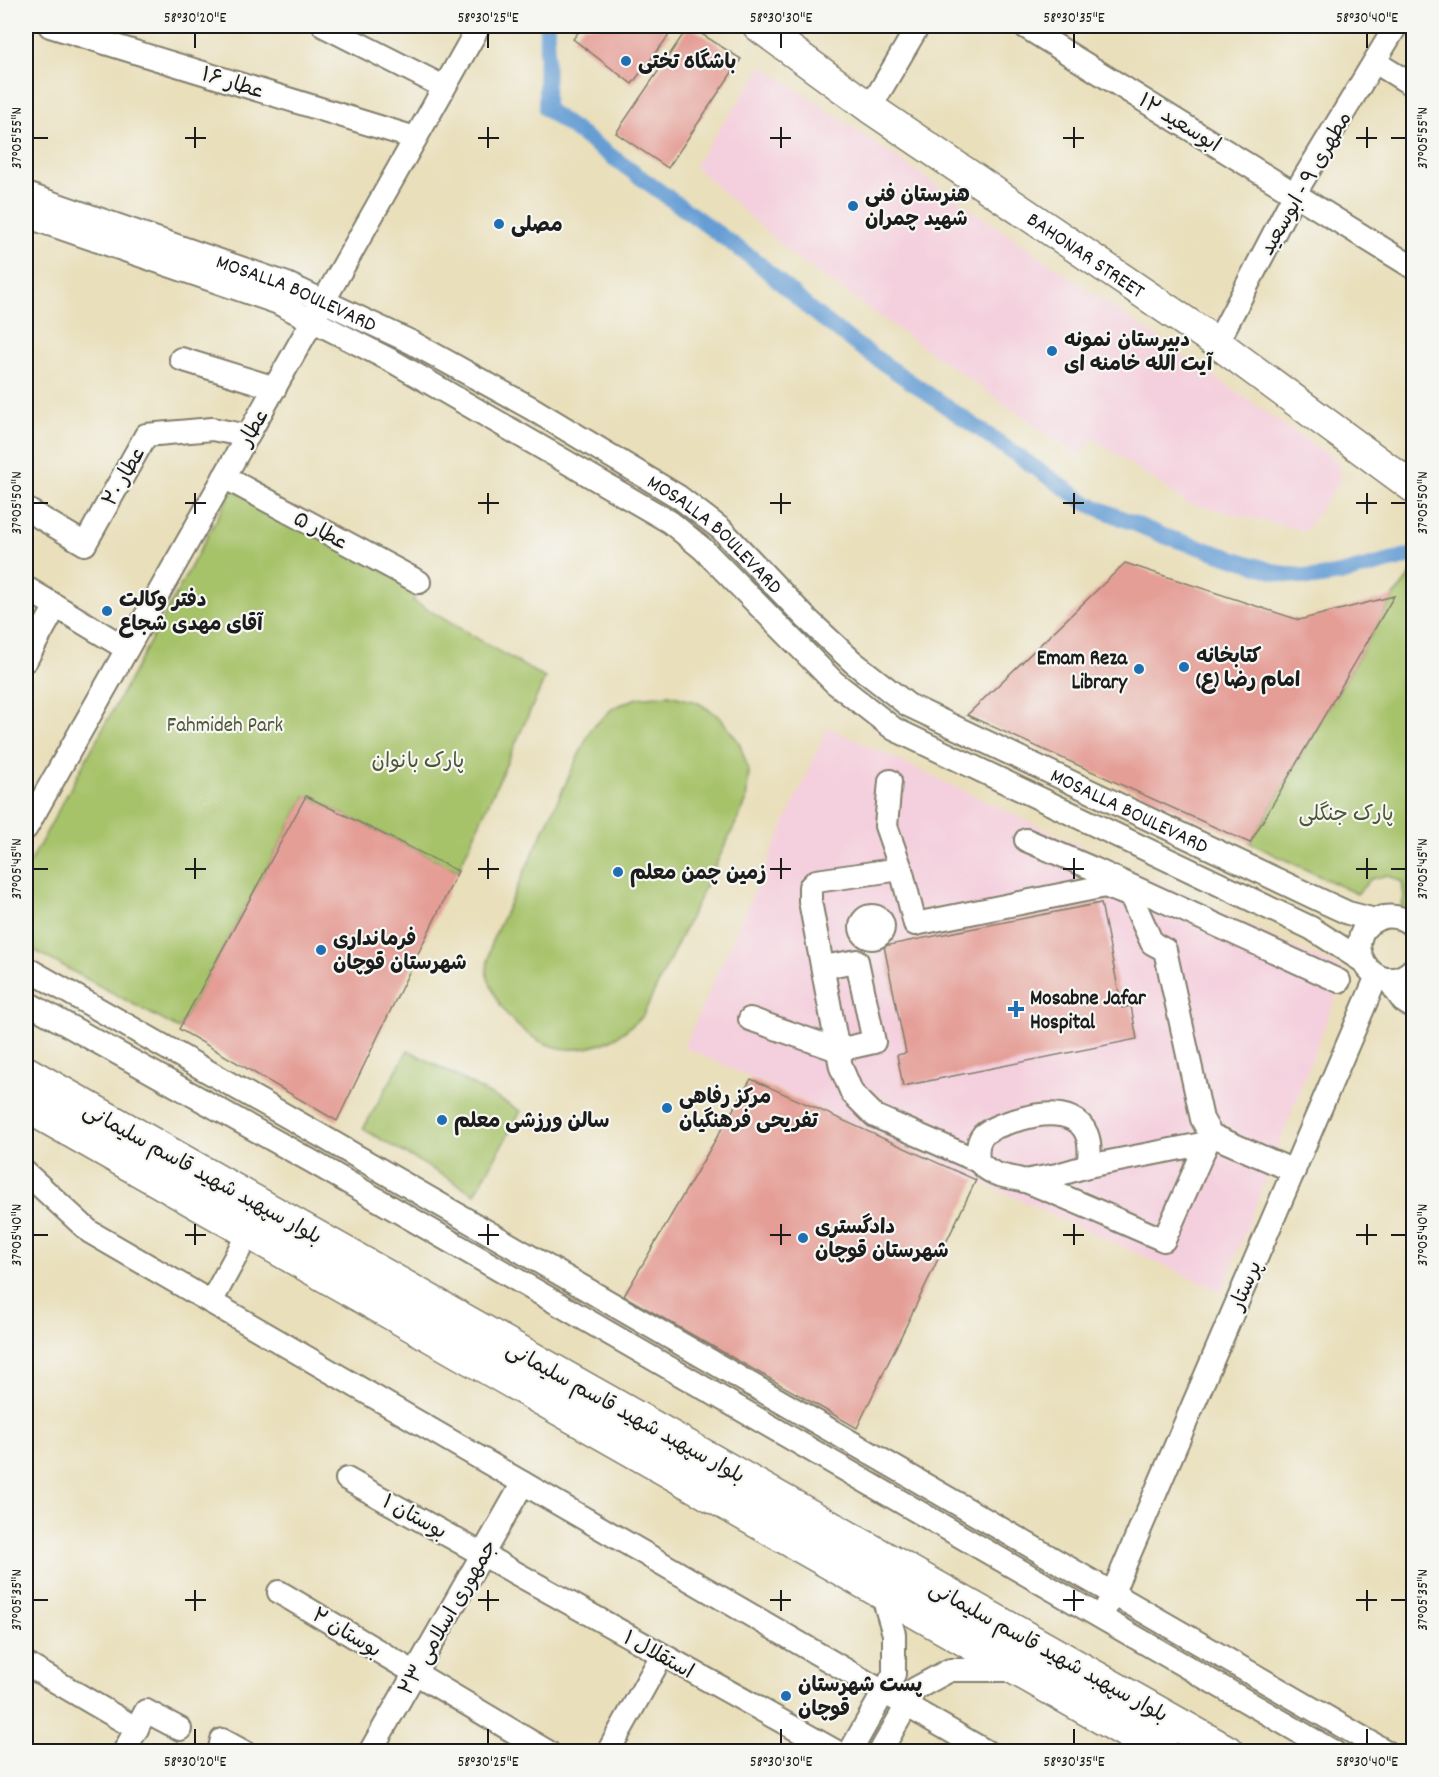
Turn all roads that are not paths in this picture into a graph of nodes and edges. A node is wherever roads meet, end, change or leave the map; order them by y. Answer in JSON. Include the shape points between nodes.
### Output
{"nodes":[{"id":1,"x":50,"y":26,"type":"edge"},
{"id":2,"x":324,"y":26,"type":"edge"},
{"id":3,"x":479,"y":26,"type":"edge"},
{"id":4,"x":758,"y":26,"type":"edge"},
{"id":5,"x":918,"y":26,"type":"edge"},
{"id":6,"x":1024,"y":26,"type":"edge"},
{"id":7,"x":1396,"y":26,"type":"edge"},
{"id":8,"x":1375,"y":62,"type":"junction"},
{"id":9,"x":1413,"y":86,"type":"edge"},
{"id":10,"x":444,"y":87,"type":"junction"},
{"id":11,"x":870,"y":108,"type":"junction"},
{"id":12,"x":415,"y":138,"type":"junction"},
{"id":13,"x":1295,"y":193,"type":"junction"},
{"id":14,"x":26,"y":194,"type":"edge"},
{"id":15,"x":26,"y":216,"type":"edge"},
{"id":16,"x":1413,"y":268,"type":"edge"},
{"id":17,"x":324,"y":301,"type":"junction"},
{"id":18,"x":313,"y":321,"type":"junction"},
{"id":19,"x":1217,"y":343,"type":"junction"},
{"id":20,"x":181,"y":359,"type":"dead end"},
{"id":21,"x":275,"y":388,"type":"junction"},
{"id":22,"x":248,"y":436,"type":"junction"},
{"id":23,"x":224,"y":477,"type":"junction"},
{"id":24,"x":1413,"y":488,"type":"edge"},
{"id":25,"x":26,"y":509,"type":"edge"},
{"id":26,"x":418,"y":582,"type":"dead end"},
{"id":27,"x":26,"y":588,"type":"edge"},
{"id":28,"x":56,"y":606,"type":"junction"},
{"id":29,"x":127,"y":649,"type":"junction"},
{"id":30,"x":26,"y":660,"type":"edge"},
{"id":31,"x":890,"y":781,"type":"dead end"},
{"id":32,"x":26,"y":828,"type":"edge"},
{"id":33,"x":1026,"y":840,"type":"dead end"},
{"id":34,"x":901,"y":869,"type":"junction"},
{"id":35,"x":1095,"y":869,"type":"junction"},
{"id":36,"x":1080,"y":890,"type":"junction"},
{"id":37,"x":1324,"y":902,"type":"junction"},
{"id":38,"x":1375,"y":920,"type":"junction"},
{"id":39,"x":1412,"y":922,"type":"edge"},
{"id":40,"x":915,"y":924,"type":"junction"},
{"id":41,"x":883,"y":926,"type":"dead end"},
{"id":42,"x":1311,"y":928,"type":"junction"},
{"id":43,"x":823,"y":967,"type":"junction"},
{"id":44,"x":26,"y":968,"type":"edge"},
{"id":45,"x":1413,"y":968,"type":"edge"},
{"id":46,"x":1376,"y":972,"type":"junction"},
{"id":47,"x":1339,"y":981,"type":"dead end"},
{"id":48,"x":26,"y":1002,"type":"edge"},
{"id":49,"x":1413,"y":1008,"type":"edge"},
{"id":50,"x":750,"y":1019,"type":"dead end"},
{"id":51,"x":838,"y":1050,"type":"junction"},
{"id":52,"x":26,"y":1073,"type":"edge"},
{"id":53,"x":26,"y":1106,"type":"edge"},
{"id":54,"x":325,"y":1138,"type":"junction"},
{"id":55,"x":311,"y":1161,"type":"junction"},
{"id":56,"x":978,"y":1161,"type":"junction"},
{"id":57,"x":1088,"y":1166,"type":"junction"},
{"id":58,"x":1294,"y":1171,"type":"junction"},
{"id":59,"x":26,"y":1173,"type":"edge"},
{"id":60,"x":1024,"y":1181,"type":"junction"},
{"id":61,"x":249,"y":1232,"type":"junction"},
{"id":62,"x":211,"y":1302,"type":"junction"},
{"id":63,"x":705,"y":1358,"type":"junction"},
{"id":64,"x":692,"y":1381,"type":"junction"},
{"id":65,"x":347,"y":1479,"type":"dead end"},
{"id":66,"x":523,"y":1483,"type":"junction"},
{"id":67,"x":482,"y":1554,"type":"junction"},
{"id":68,"x":881,"y":1590,"type":"junction"},
{"id":69,"x":279,"y":1592,"type":"dead end"},
{"id":70,"x":1112,"y":1594,"type":"junction"},
{"id":71,"x":1102,"y":1618,"type":"junction"},
{"id":72,"x":662,"y":1655,"type":"junction"},
{"id":73,"x":26,"y":1664,"type":"edge"},
{"id":74,"x":1022,"y":1670,"type":"junction"},
{"id":75,"x":414,"y":1672,"type":"junction"},
{"id":76,"x":884,"y":1692,"type":"junction"},
{"id":77,"x":907,"y":1705,"type":"junction"},
{"id":78,"x":142,"y":1720,"type":"junction"},
{"id":79,"x":180,"y":1729,"type":"dead end"},
{"id":80,"x":124,"y":1752,"type":"edge"},
{"id":81,"x":219,"y":1752,"type":"edge"},
{"id":82,"x":244,"y":1752,"type":"edge"},
{"id":83,"x":370,"y":1752,"type":"edge"},
{"id":84,"x":548,"y":1752,"type":"edge"},
{"id":85,"x":608,"y":1752,"type":"edge"},
{"id":86,"x":837,"y":1752,"type":"edge"},
{"id":87,"x":850,"y":1752,"type":"edge"},
{"id":88,"x":880,"y":1752,"type":"edge"},
{"id":89,"x":987,"y":1752,"type":"edge"},
{"id":90,"x":1163,"y":1752,"type":"edge"},
{"id":91,"x":1227,"y":1752,"type":"edge"},
{"id":92,"x":1334,"y":1752,"type":"edge"},
{"id":93,"x":1387,"y":1752,"type":"edge"}],
"edges":[{"from":1,"to":12,"type":"street","name":"عطار ۱۶"},
{"from":2,"to":10,"type":"street"},
{"from":3,"to":10,"type":"street","name":"عطار"},
{"from":4,"to":11,"type":"main road","name":"BAHONAR STREET"},
{"from":5,"to":11,"type":"street"},
{"from":6,"to":13,"type":"street","name":"ابوسعید ۱۲"},
{"from":7,"to":8,"type":"street","name":"مطهری ۹ - ابوسعید"},
{"from":8,"to":9,"type":"street"},
{"from":8,"to":13,"type":"street","name":"مطهری ۹ - ابوسعید"},
{"from":10,"to":12,"type":"street","name":"عطار"},
{"from":11,"to":19,"type":"main road","name":"BAHONAR STREET"},
{"from":12,"to":17,"type":"street","name":"عطار"},
{"from":13,"to":16,"type":"street","name":"ابوسعید ۱۲"},
{"from":13,"to":19,"type":"street","name":"مطهری ۹ - ابوسعید"},
{"from":14,"to":17,"type":"street","name":"MOSALLA BOULEVARD","via":[[287,284]]},
{"from":15,"to":18,"type":"street","name":"MOSALLA BOULEVARD","via":[[276,302]]},
{"from":17,"to":18,"type":"street","name":"عطار"},
{"from":17,"to":37,"type":"street","name":"MOSALLA BOULEVARD","via":[[411,342],[542,414],[679,497],[721,529],[853,662],[908,705]]},
{"from":18,"to":21,"type":"street","name":"عطار"},
{"from":18,"to":42,"type":"street","name":"MOSALLA BOULEVARD","via":[[394,362],[670,522],[704,549],[834,682],[894,729]]},
{"from":19,"to":24,"type":"main road","name":"BAHONAR STREET"},
{"from":20,"to":21,"type":"street"},
{"from":21,"to":22,"type":"street","name":"عطار"},
{"from":22,"to":23,"type":"street","name":"عطار"},
{"from":22,"to":25,"type":"street","name":"عطار ۲۰","via":[[213,429],[146,435],[85,544]]},
{"from":23,"to":26,"type":"street","name":"عطار ۵"},
{"from":23,"to":29,"type":"street","name":"عطار"},
{"from":27,"to":28,"type":"street"},
{"from":28,"to":29,"type":"street"},
{"from":28,"to":30,"type":"street"},
{"from":29,"to":32,"type":"street","name":"عطار"},
{"from":31,"to":34,"type":"street","via":[[886,826]]},
{"from":33,"to":35,"type":"street"},
{"from":34,"to":40,"type":"street"},
{"from":34,"to":43,"type":"street","via":[[816,881],[810,887]]},
{"from":35,"to":36,"type":"street"},
{"from":35,"to":47,"type":"street"},
{"from":36,"to":40,"type":"street"},
{"from":36,"to":58,"type":"street","via":[[1105,886],[1131,896],[1152,943],[1165,950],[1202,1119],[1211,1135]]},
{"from":37,"to":38,"type":"street","name":"MOSALLA BOULEVARD"},
{"from":37,"to":42,"type":"street","via":[[1335,912],[1336,921],[1332,927]]},
{"from":38,"to":39,"type":"street","name":"MOSALLA BOULEVARD","via":[[1387,916]]},
{"from":38,"to":46,"type":"street","name":"پرستار","via":[[1366,927],[1359,949]]},
{"from":40,"to":41,"type":"street"},
{"from":42,"to":46,"type":"street","name":"MOSALLA BOULEVARD"},
{"from":43,"to":51,"type":"street"},
{"from":43,"to":51,"type":"street","via":[[857,961],[874,1042]]},
{"from":44,"to":54,"type":"street"},
{"from":45,"to":46,"type":"street","via":[[1404,976]]},
{"from":46,"to":49,"type":"street"},
{"from":46,"to":58,"type":"street","name":"پرستار"},
{"from":48,"to":55,"type":"street"},
{"from":50,"to":51,"type":"street"},
{"from":51,"to":56,"type":"street","via":[[852,1093],[874,1116]]},
{"from":52,"to":91,"type":"highway","name":"بلوار سپهبد شهید قاسم سلیمانی"},
{"from":53,"to":61,"type":"highway","name":"بلوار سپهبد شهید قاسم سلیمانی"},
{"from":54,"to":55,"type":"street"},
{"from":54,"to":63,"type":"street"},
{"from":55,"to":64,"type":"street"},
{"from":56,"to":57,"type":"street","via":[[978,1145],[991,1130],[1044,1113],[1071,1117],[1084,1129],[1090,1156]]},
{"from":56,"to":60,"type":"street","via":[[996,1174]]},
{"from":57,"to":60,"type":"street"},
{"from":57,"to":60,"type":"street","via":[[1207,1143],[1164,1240]]},
{"from":58,"to":70,"type":"street","name":"پرستار"},
{"from":59,"to":62,"type":"street","via":[[90,1232]]},
{"from":61,"to":62,"type":"street"},
{"from":61,"to":68,"type":"highway","name":"بلوار سپهبد شهید قاسم سلیمانی"},
{"from":62,"to":66,"type":"street"},
{"from":63,"to":64,"type":"street"},
{"from":63,"to":70,"type":"street"},
{"from":64,"to":71,"type":"street"},
{"from":65,"to":67,"type":"street","name":"بوستان ۱"},
{"from":66,"to":67,"type":"street","name":"جمهوری اسلامی ۲۳"},
{"from":66,"to":76,"type":"street"},
{"from":67,"to":72,"type":"street","name":"استقلال ۱"},
{"from":67,"to":75,"type":"street","name":"جمهوری اسلامی ۲۳"},
{"from":68,"to":74,"type":"highway","name":"بلوار سپهبد شهید قاسم سلیمانی"},
{"from":68,"to":76,"type":"street","via":[[894,1634],[894,1674]]},
{"from":69,"to":75,"type":"street","name":"بوستان ۲"},
{"from":70,"to":71,"type":"street","name":"پرستار"},
{"from":70,"to":93,"type":"street"},
{"from":71,"to":92,"type":"street"},
{"from":72,"to":85,"type":"street"},
{"from":72,"to":86,"type":"street","name":"استقلال ۱"},
{"from":73,"to":78,"type":"street"},
{"from":74,"to":77,"type":"street","via":[[950,1670],[915,1689]]},
{"from":74,"to":90,"type":"highway","name":"بلوار سپهبد شهید قاسم سلیمانی"},
{"from":75,"to":83,"type":"street","name":"جمهوری اسلامی ۲۳"},
{"from":75,"to":84,"type":"street","name":"بوستان ۲"},
{"from":76,"to":77,"type":"street"},
{"from":76,"to":87,"type":"street"},
{"from":77,"to":88,"type":"street"},
{"from":77,"to":89,"type":"street"},
{"from":78,"to":79,"type":"street"},
{"from":78,"to":80,"type":"street"},
{"from":81,"to":82,"type":"street","via":[[222,1740]]}]}
